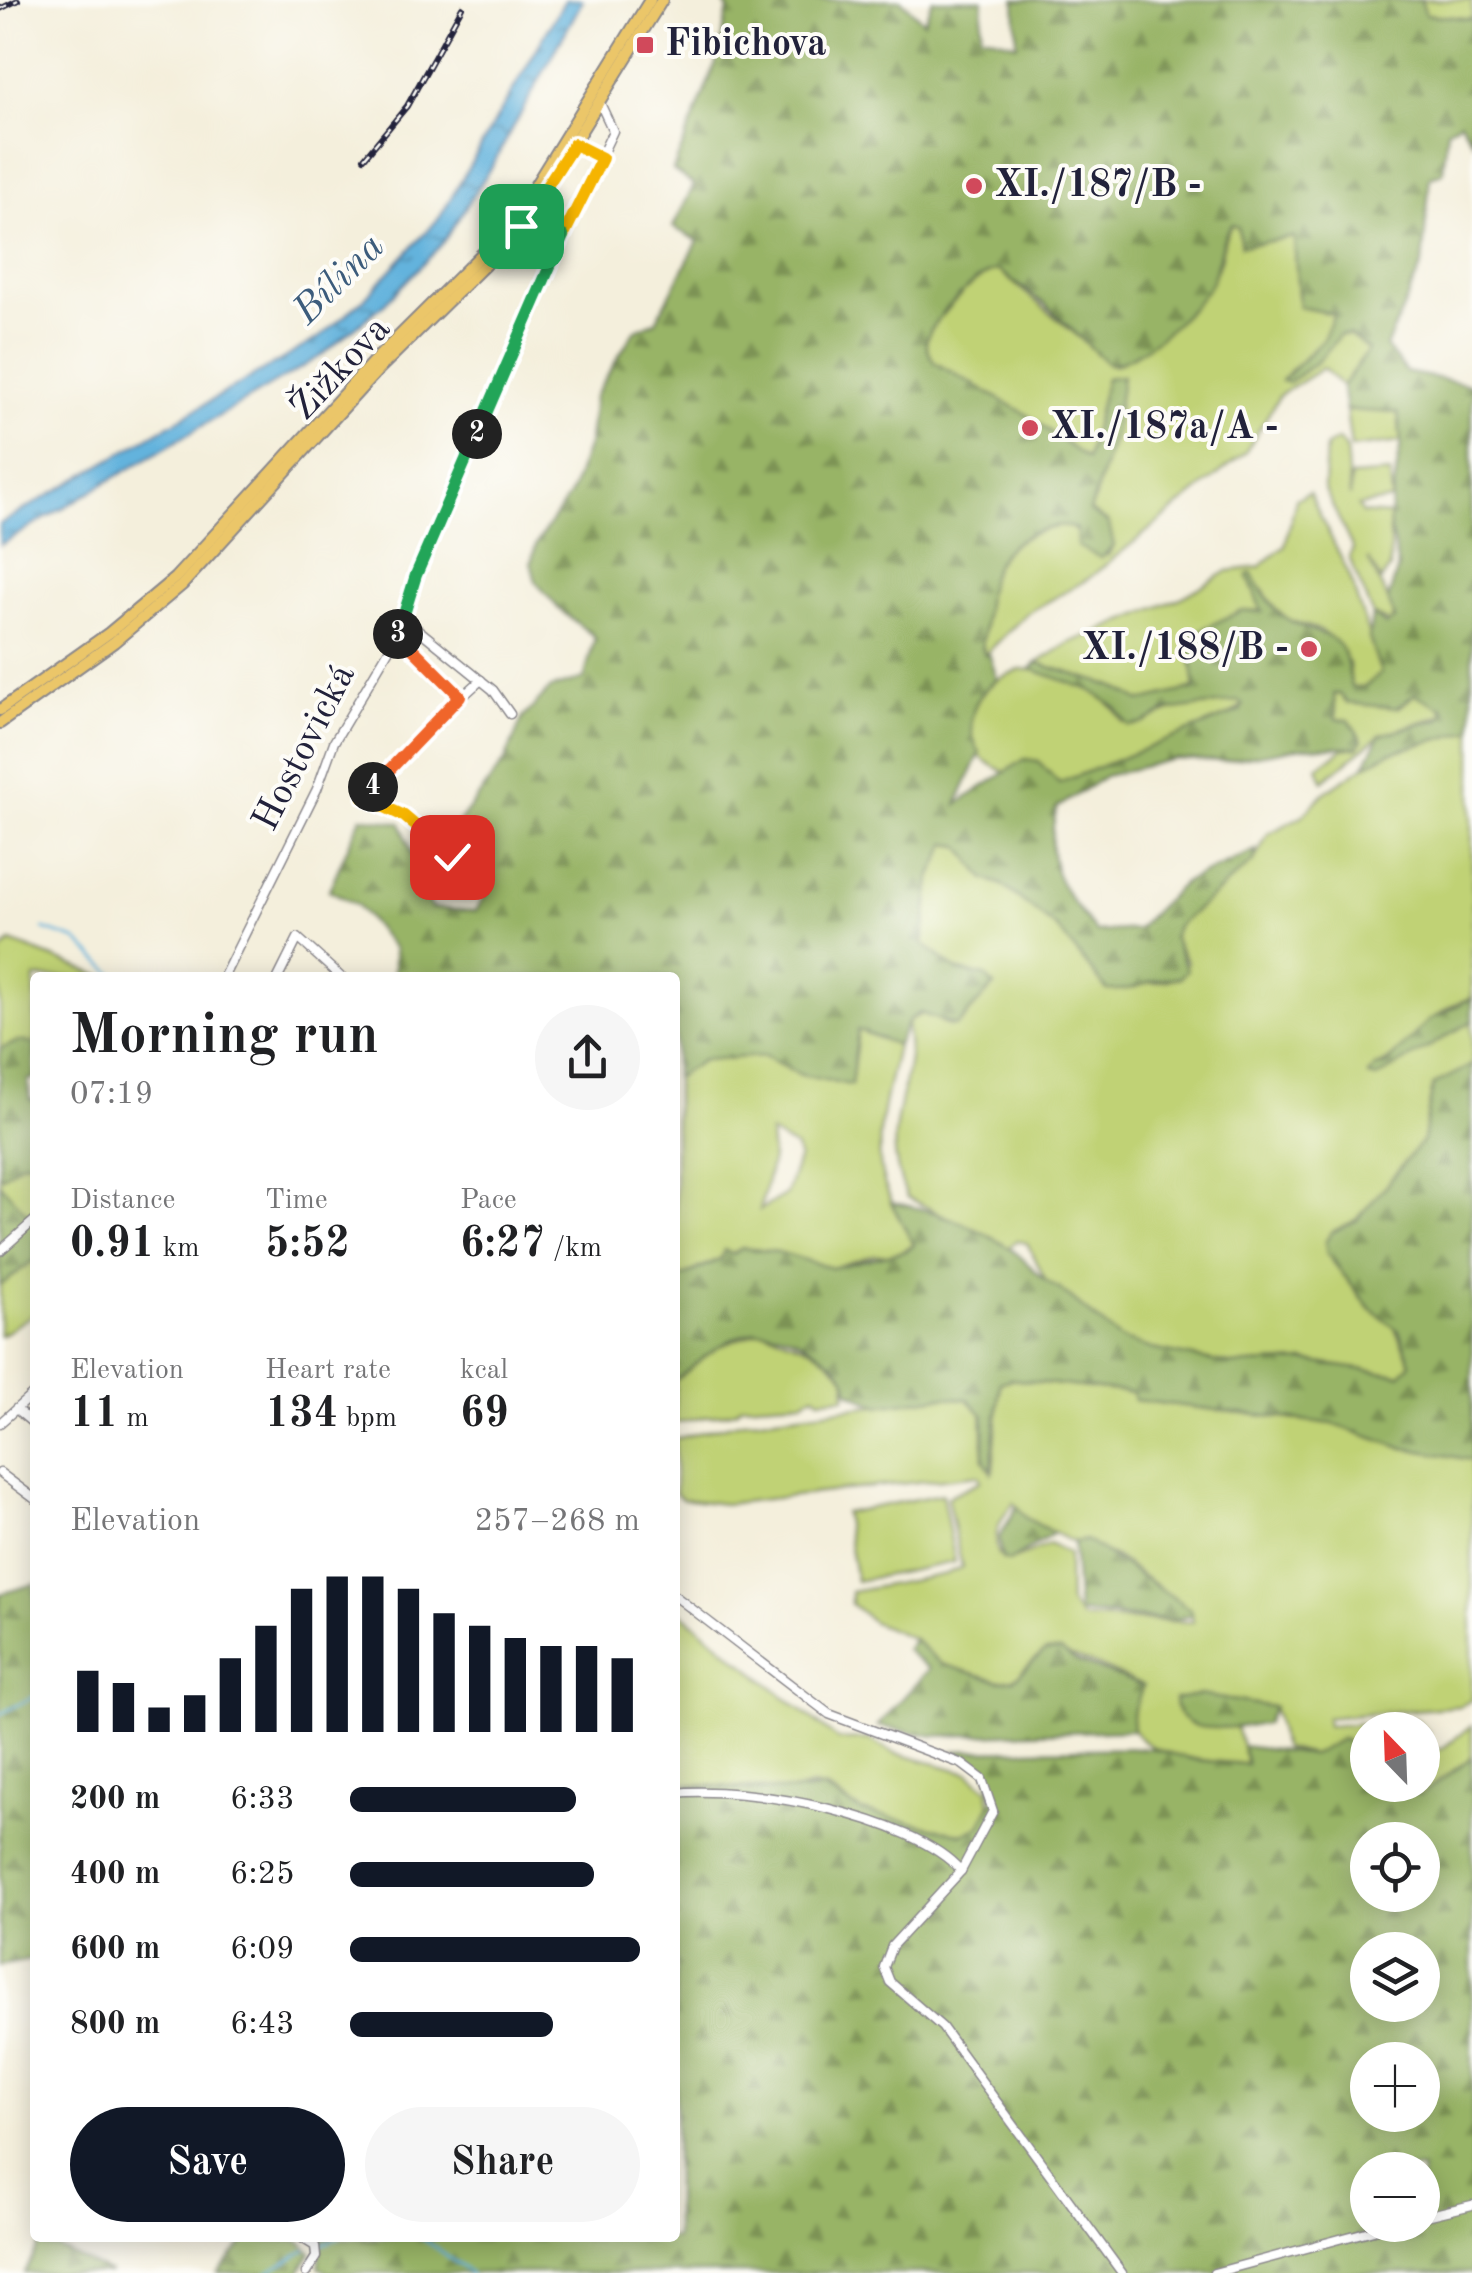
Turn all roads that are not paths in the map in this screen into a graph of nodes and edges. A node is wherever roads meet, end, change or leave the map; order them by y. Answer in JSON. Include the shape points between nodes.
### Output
{"nodes":[{"id":1,"x":650,"y":0,"type":"edge"},
{"id":2,"x":662,"y":0,"type":"edge"},
{"id":3,"x":600,"y":100,"type":"junction"},
{"id":4,"x":561,"y":138,"type":"junction"},
{"id":5,"x":574,"y":144,"type":"junction"},
{"id":6,"x":602,"y":158,"type":"junction"},
{"id":7,"x":404,"y":618,"type":"junction"},
{"id":8,"x":397,"y":635,"type":"junction"},
{"id":9,"x":481,"y":680,"type":"junction"},
{"id":10,"x":460,"y":696,"type":"junction"},
{"id":11,"x":0,"y":710,"type":"edge"},
{"id":12,"x":510,"y":714,"type":"dead end"},
{"id":13,"x":0,"y":723,"type":"edge"},
{"id":14,"x":452,"y":857,"type":"dead end"},
{"id":15,"x":226,"y":972,"type":"edge"},
{"id":16,"x":281,"y":972,"type":"edge"},
{"id":17,"x":335,"y":972,"type":"edge"},
{"id":18,"x":30,"y":1224,"type":"edge"},
{"id":19,"x":0,"y":1251,"type":"edge"},
{"id":20,"x":30,"y":1396,"type":"edge"},
{"id":21,"x":16,"y":1409,"type":"junction"},
{"id":22,"x":30,"y":1421,"type":"edge"},
{"id":23,"x":0,"y":1424,"type":"edge"},
{"id":24,"x":0,"y":1473,"type":"edge"},
{"id":25,"x":30,"y":1494,"type":"edge"},
{"id":26,"x":680,"y":1600,"type":"edge"},
{"id":27,"x":680,"y":1793,"type":"edge"},
{"id":28,"x":962,"y":1871,"type":"junction"},
{"id":29,"x":1472,"y":2205,"type":"edge"},
{"id":30,"x":1440,"y":2213,"type":"edge"},
{"id":31,"x":1350,"y":2236,"type":"edge"},
{"id":32,"x":308,"y":2242,"type":"edge"},
{"id":33,"x":306,"y":2273,"type":"edge"},
{"id":34,"x":1122,"y":2273,"type":"edge"},
{"id":35,"x":1214,"y":2273,"type":"edge"}],
"edges":[{"from":1,"to":4,"type":"main road","name":"Žižkova"},
{"from":2,"to":3,"type":"main road","name":"Žižkova"},
{"from":3,"to":5,"type":"main road","name":"Žižkova"},
{"from":3,"to":6,"type":"street","name":"Hostovická","via":[[614,132]]},
{"from":4,"to":5,"type":"street"},
{"from":4,"to":11,"type":"main road","name":"Žižkova","via":[[496,240],[372,362],[203,550],[146,604]]},
{"from":5,"to":6,"type":"street"},
{"from":5,"to":13,"type":"main road","name":"Žižkova","via":[[504,246],[379,369],[192,576]]},
{"from":6,"to":7,"type":"street","name":"Hostovická","via":[[531,304]]},
{"from":7,"to":8,"type":"street","name":"Hostovická"},
{"from":7,"to":9,"type":"street"},
{"from":8,"to":10,"type":"street"},
{"from":8,"to":15,"type":"street","name":"Hostovická","via":[[334,742]]},
{"from":9,"to":10,"type":"street"},
{"from":9,"to":12,"type":"street"},
{"from":10,"to":14,"type":"street","via":[[364,797],[404,816]]},
{"from":16,"to":17,"type":"street","via":[[298,938]]},
{"from":18,"to":19,"type":"street"},
{"from":20,"to":21,"type":"street"},
{"from":21,"to":22,"type":"street"},
{"from":21,"to":23,"type":"street"},
{"from":24,"to":25,"type":"street"},
{"from":26,"to":28,"type":"street","via":[[819,1708],[962,1764],[982,1779],[992,1811]]},
{"from":27,"to":28,"type":"street","via":[[715,1789],[796,1801],[926,1841]]},
{"from":28,"to":34,"type":"street","via":[[892,1946],[884,1967],[890,1982],[942,2027]]},
{"from":29,"to":30,"type":"street"},
{"from":31,"to":35,"type":"street"},
{"from":32,"to":33,"type":"street","via":[[316,2257]]}]}
